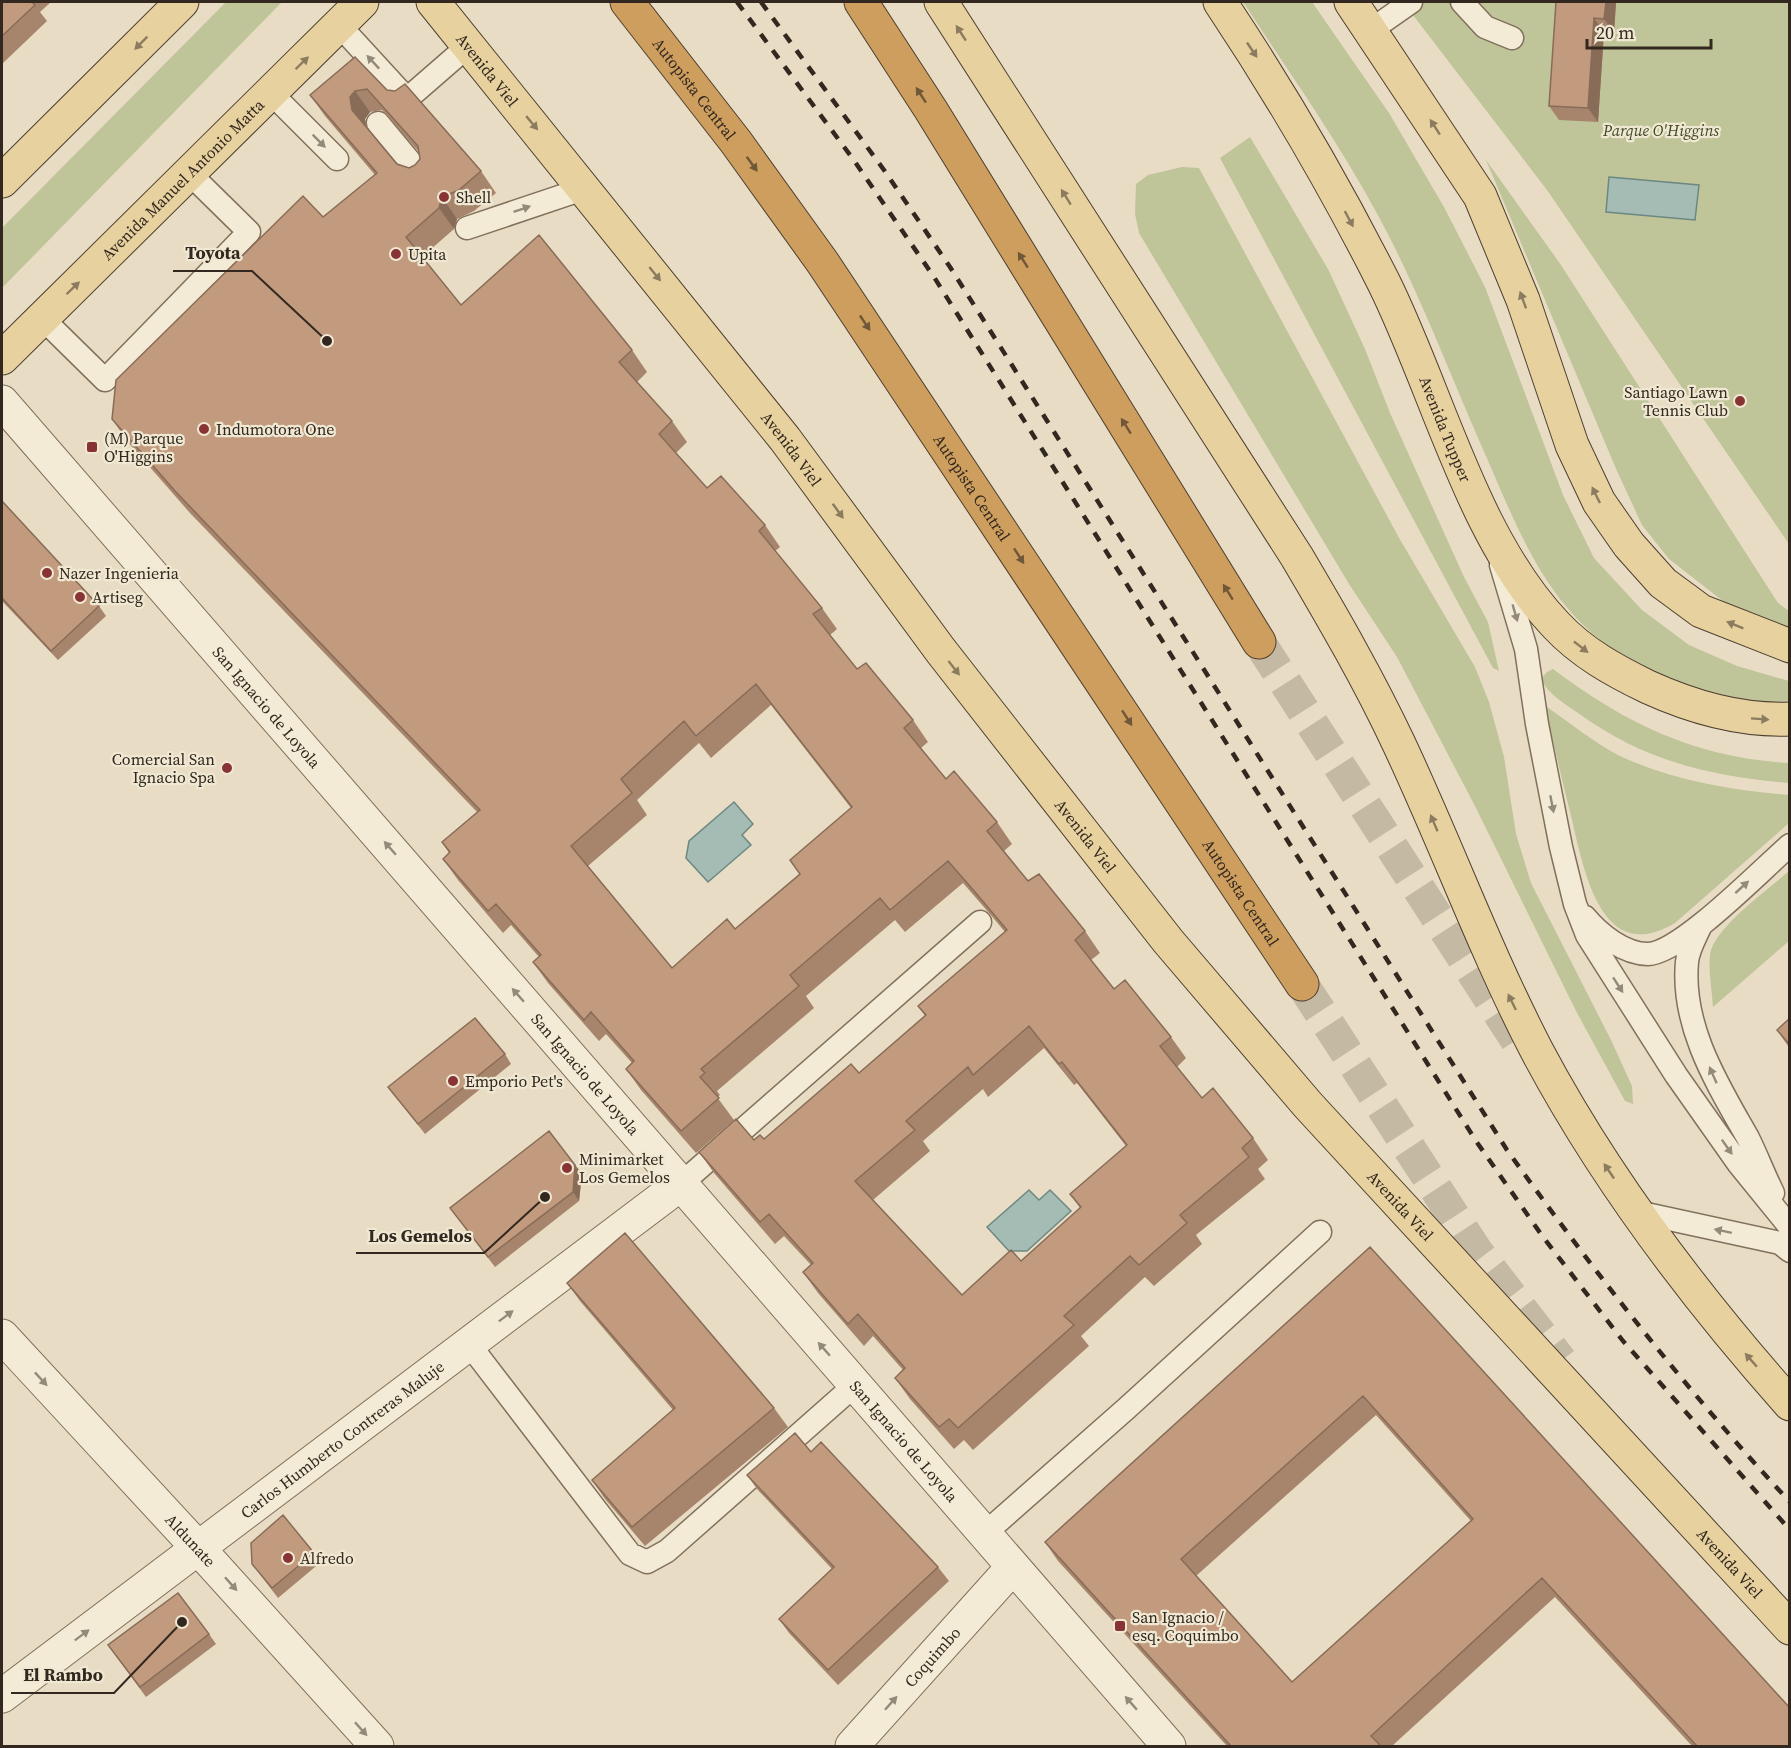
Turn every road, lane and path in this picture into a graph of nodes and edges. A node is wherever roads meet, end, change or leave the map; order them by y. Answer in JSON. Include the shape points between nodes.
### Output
{"nodes":[{"id":1,"x":182,"y":2,"type":"edge"},
{"id":2,"x":362,"y":2,"type":"edge"},
{"id":3,"x":433,"y":2,"type":"edge"},
{"id":4,"x":627,"y":2,"type":"edge"},
{"id":5,"x":861,"y":2,"type":"edge"},
{"id":6,"x":941,"y":2,"type":"edge"},
{"id":7,"x":1220,"y":2,"type":"edge"},
{"id":8,"x":1351,"y":2,"type":"edge"},
{"id":9,"x":1411,"y":2,"type":"edge"},
{"id":10,"x":1462,"y":2,"type":"edge"},
{"id":11,"x":340,"y":26,"type":"junction"},
{"id":12,"x":1371,"y":30,"type":"junction"},
{"id":13,"x":1512,"y":38,"type":"dead end"},
{"id":14,"x":468,"y":46,"type":"junction"},
{"id":15,"x":271,"y":93,"type":"junction"},
{"id":16,"x":378,"y":123,"type":"edge"},
{"id":17,"x":337,"y":159,"type":"edge"},
{"id":18,"x":414,"y":168,"type":"edge"},
{"id":19,"x":190,"y":174,"type":"junction"},
{"id":20,"x":2,"y":181,"type":"edge"},
{"id":21,"x":586,"y":188,"type":"junction"},
{"id":22,"x":467,"y":228,"type":"edge"},
{"id":23,"x":42,"y":318,"type":"junction"},
{"id":24,"x":2,"y":358,"type":"edge"},
{"id":25,"x":2,"y":402,"type":"edge"},
{"id":26,"x":1493,"y":536,"type":"junction"},
{"id":27,"x":1259,"y":642,"type":"tunnel mouth"},
{"id":28,"x":1790,"y":646,"type":"edge"},
{"id":29,"x":1790,"y":719,"type":"edge"},
{"id":30,"x":1790,"y":844,"type":"edge"},
{"id":31,"x":1575,"y":904,"type":"junction"},
{"id":32,"x":980,"y":922,"type":"edge"},
{"id":33,"x":1700,"y":927,"type":"junction"},
{"id":34,"x":1302,"y":984,"type":"tunnel mouth"},
{"id":35,"x":682,"y":1183,"type":"junction"},
{"id":36,"x":1637,"y":1212,"type":"junction"},
{"id":37,"x":1788,"y":1224,"type":"edge"},
{"id":38,"x":1320,"y":1232,"type":"dead end"},
{"id":39,"x":1790,"y":1251,"type":"edge"},
{"id":40,"x":2,"y":1336,"type":"edge"},
{"id":41,"x":469,"y":1344,"type":"junction"},
{"id":42,"x":855,"y":1385,"type":"junction"},
{"id":43,"x":1790,"y":1404,"type":"edge"},
{"id":44,"x":983,"y":1535,"type":"junction"},
{"id":45,"x":198,"y":1548,"type":"junction"},
{"id":46,"x":1012,"y":1568,"type":"junction"},
{"id":47,"x":1790,"y":1628,"type":"edge"},
{"id":48,"x":2,"y":1696,"type":"edge"},
{"id":49,"x":377,"y":1746,"type":"edge"},
{"id":50,"x":852,"y":1746,"type":"edge"},
{"id":51,"x":1169,"y":1746,"type":"edge"}],
"edges":[{"from":1,"to":20,"type":"main road","one_way":true},
{"from":2,"to":11,"type":"main road","name":"Avenida Manuel Antonio Matta"},
{"from":3,"to":14,"type":"main road","name":"Avenida Viel"},
{"from":4,"to":34,"type":"highway","name":"Autopista Central","one_way":true,"via":[[736,142],[823,263]]},
{"from":27,"to":5,"type":"highway","one_way":true},
{"from":36,"to":6,"type":"main road","one_way":true,"via":[[1552,1077],[1510,998],[1399,743],[1330,614]]},
{"from":7,"to":26,"type":"main road","name":"Avenida Tupper","one_way":true,"via":[[1272,80],[1384,284]]},
{"from":8,"to":12,"type":"main road"},
{"from":9,"to":12,"type":"lane"},
{"from":10,"to":13,"type":"lane","via":[[1485,27]]},
{"from":14,"to":11,"type":"lane","one_way":true,"via":[[407,99]]},
{"from":15,"to":11,"type":"main road","name":"Avenida Manuel Antonio Matta","one_way":true},
{"from":28,"to":12,"type":"main road","one_way":true,"via":[[1701,611],[1663,583],[1629,545],[1599,502],[1572,446],[1523,300],[1480,196]]},
{"from":14,"to":21,"type":"main road","name":"Avenida Viel","one_way":true},
{"from":15,"to":17,"type":"lane","one_way":true},
{"from":15,"to":19,"type":"main road","name":"Avenida Manuel Antonio Matta"},
{"from":16,"to":18,"type":"lane"},
{"from":23,"to":19,"type":"main road","name":"Avenida Manuel Antonio Matta","one_way":true},
{"from":19,"to":23,"type":"lane","via":[[249,232],[105,380]]},
{"from":22,"to":21,"type":"lane","one_way":true},
{"from":21,"to":47,"type":"main road","name":"Avenida Viel","one_way":true,"via":[[785,439],[941,651],[1168,941],[1308,1105]]},
{"from":23,"to":24,"type":"main road","name":"Avenida Manuel Antonio Matta"},
{"from":35,"to":25,"type":"street","name":"San Ignacio de Loyola","one_way":true},
{"from":26,"to":29,"type":"main road","name":"Avenida Tupper","one_way":true,"via":[[1538,605],[1562,632],[1596,659],[1669,696],[1753,718]]},
{"from":26,"to":31,"type":"lane","one_way":true,"via":[[1526,649],[1539,735]]},
{"from":33,"to":30,"type":"lane","one_way":true},
{"from":31,"to":33,"type":"lane","via":[[1597,931],[1648,954],[1670,947]]},
{"from":31,"to":37,"type":"lane","one_way":true,"via":[[1597,952],[1676,1075],[1738,1163]]},
{"from":32,"to":35,"type":"lane"},
{"from":37,"to":33,"type":"lane","one_way":true,"via":[[1749,1140],[1717,1085],[1698,1038],[1687,960]]},
{"from":41,"to":35,"type":"street","name":"Carlos Humberto Contreras Maluje","one_way":true},
{"from":42,"to":35,"type":"street","name":"San Ignacio de Loyola","one_way":true},
{"from":39,"to":36,"type":"lane","one_way":true,"via":[[1780,1243]]},
{"from":43,"to":36,"type":"main road","one_way":true,"via":[[1697,1294]]},
{"from":38,"to":44,"type":"lane"},
{"from":40,"to":45,"type":"street","name":"Aldunate","one_way":true},
{"from":41,"to":42,"type":"lane","via":[[630,1554],[647,1562],[667,1551]]},
{"from":41,"to":45,"type":"street","name":"Carlos Humberto Contreras Maluje"},
{"from":42,"to":44,"type":"street","name":"San Ignacio de Loyola"},
{"from":44,"to":46,"type":"street","name":"San Ignacio de Loyola"},
{"from":48,"to":45,"type":"street","name":"Carlos Humberto Contreras Maluje","one_way":true},
{"from":45,"to":49,"type":"street","name":"Aldunate","one_way":true},
{"from":50,"to":46,"type":"street","name":"Coquimbo","one_way":true},
{"from":51,"to":46,"type":"street","name":"San Ignacio de Loyola","one_way":true}]}
